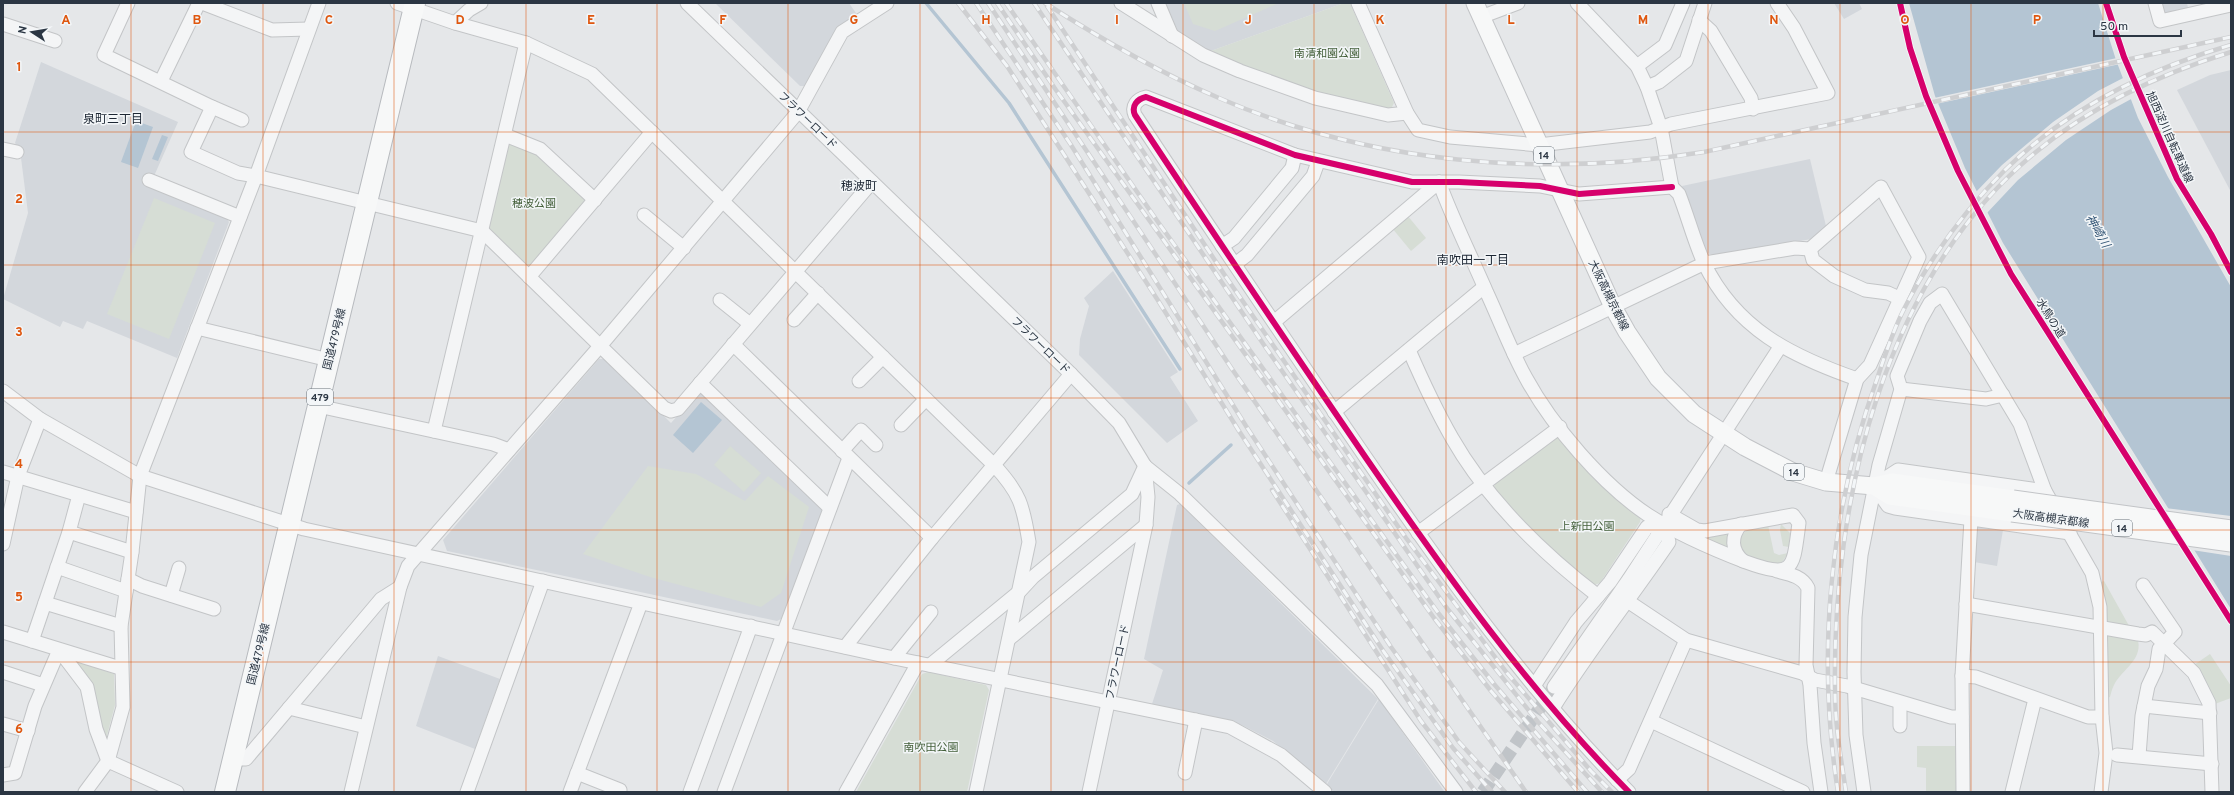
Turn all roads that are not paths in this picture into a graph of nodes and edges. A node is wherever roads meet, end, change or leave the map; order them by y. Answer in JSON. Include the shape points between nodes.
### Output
{"nodes":[{"id":1,"x":128,"y":3,"type":"edge"},
{"id":2,"x":199,"y":3,"type":"edge"},
{"id":3,"x":202,"y":3,"type":"edge"},
{"id":4,"x":481,"y":3,"type":"edge"},
{"id":5,"x":687,"y":3,"type":"edge"},
{"id":6,"x":887,"y":3,"type":"edge"},
{"id":7,"x":1121,"y":3,"type":"edge"},
{"id":8,"x":1158,"y":3,"type":"edge"},
{"id":9,"x":1358,"y":3,"type":"edge"},
{"id":10,"x":1518,"y":3,"type":"edge"},
{"id":11,"x":1576,"y":3,"type":"edge"},
{"id":12,"x":1683,"y":3,"type":"edge"},
{"id":13,"x":1705,"y":3,"type":"edge"},
{"id":14,"x":1777,"y":3,"type":"edge"},
{"id":15,"x":2155,"y":3,"type":"edge"},
{"id":16,"x":316,"y":4,"type":"edge"},
{"id":17,"x":408,"y":5,"type":"edge"},
{"id":18,"x":2231,"y":5,"type":"edge"},
{"id":19,"x":1478,"y":10,"type":"edge"},
{"id":20,"x":1699,"y":20,"type":"junction"},
{"id":21,"x":455,"y":23,"type":"junction"},
{"id":22,"x":3,"y":24,"type":"edge"},
{"id":23,"x":309,"y":29,"type":"junction"},
{"id":24,"x":1172,"y":37,"type":"junction"},
{"id":25,"x":55,"y":41,"type":"dead end"},
{"id":26,"x":526,"y":43,"type":"junction"},
{"id":27,"x":1637,"y":66,"type":"junction"},
{"id":28,"x":161,"y":81,"type":"junction"},
{"id":29,"x":1647,"y":87,"type":"junction"},
{"id":30,"x":212,"y":107,"type":"junction"},
{"id":31,"x":1753,"y":109,"type":"junction"},
{"id":32,"x":798,"y":112,"type":"junction"},
{"id":33,"x":1407,"y":113,"type":"junction"},
{"id":34,"x":242,"y":120,"type":"dead end"},
{"id":35,"x":1661,"y":128,"type":"junction"},
{"id":36,"x":652,"y":132,"type":"junction"},
{"id":37,"x":505,"y":135,"type":"junction"},
{"id":38,"x":1539,"y":145,"type":"junction"},
{"id":39,"x":3,"y":149,"type":"edge"},
{"id":40,"x":17,"y":152,"type":"dead end"},
{"id":41,"x":1296,"y":155,"type":"junction"},
{"id":42,"x":1318,"y":162,"type":"junction"},
{"id":43,"x":256,"y":176,"type":"junction"},
{"id":44,"x":149,"y":180,"type":"dead end"},
{"id":45,"x":872,"y":182,"type":"junction"},
{"id":46,"x":1439,"y":182,"type":"junction"},
{"id":47,"x":1672,"y":187,"type":"junction"},
{"id":48,"x":1560,"y":190,"type":"junction"},
{"id":49,"x":595,"y":200,"type":"junction"},
{"id":50,"x":723,"y":201,"type":"junction"},
{"id":51,"x":366,"y":203,"type":"junction"},
{"id":52,"x":644,"y":215,"type":"dead end"},
{"id":53,"x":240,"y":217,"type":"junction"},
{"id":54,"x":482,"y":231,"type":"junction"},
{"id":55,"x":1222,"y":246,"type":"junction"},
{"id":56,"x":684,"y":248,"type":"junction"},
{"id":57,"x":1810,"y":249,"type":"junction"},
{"id":58,"x":1705,"y":263,"type":"junction"},
{"id":59,"x":1235,"y":264,"type":"junction"},
{"id":60,"x":795,"y":271,"type":"junction"},
{"id":61,"x":529,"y":277,"type":"junction"},
{"id":62,"x":1484,"y":287,"type":"junction"},
{"id":63,"x":818,"y":293,"type":"junction"},
{"id":64,"x":1899,"y":298,"type":"junction"},
{"id":65,"x":720,"y":300,"type":"dead end"},
{"id":66,"x":1612,"y":307,"type":"junction"},
{"id":67,"x":794,"y":320,"type":"dead end"},
{"id":68,"x":1274,"y":322,"type":"junction"},
{"id":69,"x":750,"y":324,"type":"junction"},
{"id":70,"x":197,"y":328,"type":"junction"},
{"id":71,"x":733,"y":344,"type":"junction"},
{"id":72,"x":600,"y":346,"type":"junction"},
{"id":73,"x":1780,"y":347,"type":"junction"},
{"id":74,"x":1409,"y":350,"type":"junction"},
{"id":75,"x":1514,"y":354,"type":"junction"},
{"id":76,"x":883,"y":357,"type":"junction"},
{"id":77,"x":329,"y":360,"type":"junction"},
{"id":78,"x":1071,"y":374,"type":"junction"},
{"id":79,"x":1857,"y":380,"type":"junction"},
{"id":80,"x":859,"y":382,"type":"dead end"},
{"id":81,"x":700,"y":383,"type":"junction"},
{"id":82,"x":1901,"y":389,"type":"junction"},
{"id":83,"x":3,"y":391,"type":"edge"},
{"id":84,"x":2003,"y":395,"type":"junction"},
{"id":85,"x":926,"y":399,"type":"junction"},
{"id":86,"x":318,"y":406,"type":"junction"},
{"id":87,"x":1334,"y":412,"type":"junction"},
{"id":88,"x":40,"y":419,"type":"junction"},
{"id":89,"x":901,"y":425,"type":"dead end"},
{"id":90,"x":1560,"y":427,"type":"junction"},
{"id":91,"x":434,"y":431,"type":"junction"},
{"id":92,"x":1723,"y":434,"type":"junction"},
{"id":93,"x":876,"y":445,"type":"dead end"},
{"id":94,"x":509,"y":450,"type":"junction"},
{"id":95,"x":845,"y":454,"type":"junction"},
{"id":96,"x":994,"y":465,"type":"junction"},
{"id":97,"x":1146,"y":466,"type":"junction"},
{"id":98,"x":3,"y":472,"type":"edge"},
{"id":99,"x":18,"y":476,"type":"junction"},
{"id":100,"x":140,"y":476,"type":"junction"},
{"id":101,"x":1826,"y":482,"type":"junction"},
{"id":102,"x":1483,"y":484,"type":"junction"},
{"id":103,"x":1874,"y":486,"type":"junction"},
{"id":104,"x":2045,"y":491,"type":"junction"},
{"id":105,"x":79,"y":495,"type":"junction"},
{"id":106,"x":2013,"y":506,"type":"junction"},
{"id":107,"x":830,"y":508,"type":"junction"},
{"id":108,"x":136,"y":512,"type":"junction"},
{"id":109,"x":1666,"y":519,"type":"junction"},
{"id":110,"x":1971,"y":519,"type":"junction"},
{"id":111,"x":289,"y":524,"type":"junction"},
{"id":112,"x":1742,"y":524,"type":"junction"},
{"id":113,"x":1146,"y":526,"type":"junction"},
{"id":114,"x":2231,"y":529,"type":"edge"},
{"id":115,"x":69,"y":532,"type":"junction"},
{"id":116,"x":1418,"y":533,"type":"junction"},
{"id":117,"x":2070,"y":533,"type":"junction"},
{"id":118,"x":932,"y":538,"type":"junction"},
{"id":119,"x":2231,"y":543,"type":"edge"},
{"id":120,"x":3,"y":544,"type":"edge"},
{"id":121,"x":132,"y":552,"type":"junction"},
{"id":122,"x":421,"y":553,"type":"junction"},
{"id":123,"x":1744,"y":561,"type":"junction"},
{"id":124,"x":57,"y":567,"type":"junction"},
{"id":125,"x":179,"y":568,"type":"dead end"},
{"id":126,"x":1777,"y":571,"type":"junction"},
{"id":127,"x":543,"y":581,"type":"junction"},
{"id":128,"x":127,"y":585,"type":"junction"},
{"id":129,"x":2142,"y":585,"type":"dead end"},
{"id":130,"x":400,"y":587,"type":"junction"},
{"id":131,"x":1020,"y":591,"type":"junction"},
{"id":132,"x":171,"y":596,"type":"junction"},
{"id":133,"x":1598,"y":596,"type":"junction"},
{"id":134,"x":1629,"y":602,"type":"junction"},
{"id":135,"x":45,"y":603,"type":"junction"},
{"id":136,"x":641,"y":603,"type":"junction"},
{"id":137,"x":1966,"y":604,"type":"junction"},
{"id":138,"x":214,"y":609,"type":"dead end"},
{"id":139,"x":931,"y":612,"type":"dead end"},
{"id":140,"x":121,"y":626,"type":"junction"},
{"id":141,"x":751,"y":626,"type":"junction"},
{"id":142,"x":2100,"y":627,"type":"junction"},
{"id":143,"x":3,"y":632,"type":"edge"},
{"id":144,"x":783,"y":633,"type":"junction"},
{"id":145,"x":1009,"y":639,"type":"junction"},
{"id":146,"x":1686,"y":640,"type":"junction"},
{"id":147,"x":32,"y":641,"type":"junction"},
{"id":148,"x":2164,"y":643,"type":"junction"},
{"id":149,"x":845,"y":647,"type":"junction"},
{"id":150,"x":59,"y":650,"type":"junction"},
{"id":151,"x":894,"y":658,"type":"junction"},
{"id":152,"x":924,"y":664,"type":"junction"},
{"id":153,"x":120,"y":668,"type":"junction"},
{"id":154,"x":3,"y":672,"type":"edge"},
{"id":155,"x":1962,"y":676,"type":"junction"},
{"id":156,"x":1809,"y":677,"type":"junction"},
{"id":157,"x":1000,"y":680,"type":"junction"},
{"id":158,"x":43,"y":685,"type":"junction"},
{"id":159,"x":1534,"y":686,"type":"junction"},
{"id":160,"x":1554,"y":687,"type":"tunnel mouth"},
{"id":161,"x":1854,"y":690,"type":"junction"},
{"id":162,"x":2035,"y":698,"type":"junction"},
{"id":163,"x":1108,"y":703,"type":"junction"},
{"id":164,"x":1900,"y":703,"type":"junction"},
{"id":165,"x":2144,"y":706,"type":"junction"},
{"id":166,"x":289,"y":708,"type":"junction"},
{"id":167,"x":1553,"y":708,"type":"junction"},
{"id":168,"x":2210,"y":713,"type":"junction"},
{"id":169,"x":1962,"y":717,"type":"junction"},
{"id":170,"x":2102,"y":717,"type":"junction"},
{"id":171,"x":1196,"y":720,"type":"junction"},
{"id":172,"x":1651,"y":721,"type":"junction"},
{"id":173,"x":3,"y":724,"type":"edge"},
{"id":174,"x":1900,"y":726,"type":"dead end"},
{"id":175,"x":366,"y":727,"type":"junction"},
{"id":176,"x":28,"y":732,"type":"junction"},
{"id":177,"x":2117,"y":755,"type":"dead end"},
{"id":178,"x":2139,"y":756,"type":"junction"},
{"id":179,"x":232,"y":759,"type":"junction"},
{"id":180,"x":108,"y":761,"type":"junction"},
{"id":181,"x":2212,"y":764,"type":"junction"},
{"id":182,"x":577,"y":773,"type":"junction"},
{"id":183,"x":1185,"y":773,"type":"dead end"},
{"id":184,"x":3,"y":775,"type":"edge"},
{"id":185,"x":1617,"y":780,"type":"junction"},
{"id":186,"x":620,"y":790,"type":"dead end"},
{"id":187,"x":85,"y":792,"type":"edge"},
{"id":188,"x":177,"y":792,"type":"edge"},
{"id":189,"x":225,"y":792,"type":"edge"},
{"id":190,"x":351,"y":792,"type":"edge"},
{"id":191,"x":467,"y":792,"type":"edge"},
{"id":192,"x":570,"y":792,"type":"edge"},
{"id":193,"x":690,"y":792,"type":"edge"},
{"id":194,"x":724,"y":792,"type":"edge"},
{"id":195,"x":846,"y":792,"type":"edge"},
{"id":196,"x":976,"y":792,"type":"edge"},
{"id":197,"x":1089,"y":792,"type":"edge"},
{"id":198,"x":1325,"y":792,"type":"edge"},
{"id":199,"x":1456,"y":792,"type":"edge"},
{"id":200,"x":1629,"y":792,"type":"edge"},
{"id":201,"x":1803,"y":792,"type":"edge"},
{"id":202,"x":1822,"y":792,"type":"edge"},
{"id":203,"x":1864,"y":792,"type":"edge"},
{"id":204,"x":1963,"y":792,"type":"edge"},
{"id":205,"x":2012,"y":792,"type":"edge"},
{"id":206,"x":2101,"y":792,"type":"edge"},
{"id":207,"x":2212,"y":792,"type":"edge"}],
"edges":[{"from":1,"to":28,"type":"street","via":[[104,55]]},
{"from":2,"to":28,"type":"street"},
{"from":3,"to":23,"type":"street","via":[[272,30]]},
{"from":4,"to":21,"type":"street"},
{"from":5,"to":32,"type":"street","name":"フラワーロード"},
{"from":6,"to":32,"type":"street","via":[[842,32]]},
{"from":7,"to":24,"type":"street"},
{"from":8,"to":24,"type":"street"},
{"from":9,"to":33,"type":"street"},
{"from":10,"to":19,"type":"street"},
{"from":11,"to":27,"type":"street"},
{"from":12,"to":27,"type":"street","via":[[1665,45]]},
{"from":13,"to":20,"type":"street"},
{"from":14,"to":31,"type":"street","via":[[1794,28],[1828,92]]},
{"from":15,"to":18,"type":"street","via":[[2160,21]]},
{"from":16,"to":23,"type":"street"},
{"from":17,"to":21,"type":"street"},
{"from":17,"to":51,"type":"highway","name":"国道479号線","number":"479"},
{"from":19,"to":38,"type":"main road","name":"大阪高槻京都線","number":"14"},
{"from":20,"to":29,"type":"street","via":[[1686,61],[1659,82]]},
{"from":20,"to":31,"type":"street","via":[[1711,31],[1751,98]]},
{"from":21,"to":26,"type":"street"},
{"from":22,"to":25,"type":"street"},
{"from":23,"to":43,"type":"street"},
{"from":24,"to":33,"type":"street","via":[[1203,55],[1240,71],[1315,98],[1388,115]]},
{"from":26,"to":36,"type":"street","via":[[592,74]]},
{"from":26,"to":37,"type":"street"},
{"from":27,"to":29,"type":"street"},
{"from":28,"to":30,"type":"street"},
{"from":29,"to":35,"type":"street"},
{"from":30,"to":34,"type":"street"},
{"from":30,"to":43,"type":"street","via":[[191,152],[238,173]]},
{"from":31,"to":35,"type":"street"},
{"from":32,"to":45,"type":"street","name":"フラワーロード"},
{"from":32,"to":50,"type":"street"},
{"from":33,"to":38,"type":"street","via":[[1418,130],[1450,137]]},
{"from":35,"to":38,"type":"street","via":[[1650,132]]},
{"from":35,"to":47,"type":"street"},
{"from":36,"to":49,"type":"street"},
{"from":36,"to":50,"type":"street"},
{"from":37,"to":49,"type":"street","via":[[540,149]]},
{"from":37,"to":54,"type":"street"},
{"from":38,"to":48,"type":"main road","name":"大阪高槻京都線","number":"14"},
{"from":39,"to":40,"type":"street"},
{"from":41,"to":42,"type":"street"},
{"from":41,"to":55,"type":"street","via":[[1292,168],[1234,238]]},
{"from":41,"to":55,"type":"street","via":[[1148,98],[1138,100],[1134,108],[1135,115]]},
{"from":42,"to":46,"type":"street","via":[[1412,182]]},
{"from":42,"to":59,"type":"street","via":[[1313,176],[1247,255]]},
{"from":43,"to":51,"type":"street"},
{"from":43,"to":53,"type":"street"},
{"from":44,"to":53,"type":"street"},
{"from":45,"to":60,"type":"street"},
{"from":45,"to":78,"type":"street","name":"フラワーロード"},
{"from":46,"to":48,"type":"street","via":[[1540,186]]},
{"from":46,"to":62,"type":"street"},
{"from":46,"to":68,"type":"street"},
{"from":47,"to":48,"type":"street","via":[[1579,194]]},
{"from":47,"to":58,"type":"street","via":[[1679,194]]},
{"from":48,"to":66,"type":"main road","name":"大阪高槻京都線","number":"14"},
{"from":49,"to":61,"type":"street"},
{"from":50,"to":56,"type":"street"},
{"from":50,"to":60,"type":"street"},
{"from":51,"to":54,"type":"street"},
{"from":51,"to":77,"type":"highway","name":"国道479号線","number":"479"},
{"from":52,"to":56,"type":"street"},
{"from":53,"to":70,"type":"street"},
{"from":54,"to":61,"type":"street"},
{"from":54,"to":91,"type":"street"},
{"from":55,"to":59,"type":"street"},
{"from":56,"to":72,"type":"street"},
{"from":57,"to":58,"type":"street","via":[[1796,248]]},
{"from":57,"to":64,"type":"street","via":[[1813,260],[1834,276],[1865,290],[1888,293]]},
{"from":57,"to":64,"type":"street","via":[[1881,187],[1918,257]]},
{"from":58,"to":66,"type":"street"},
{"from":58,"to":73,"type":"street","via":[[1738,312]]},
{"from":59,"to":68,"type":"street"},
{"from":60,"to":63,"type":"street"},
{"from":60,"to":69,"type":"street"},
{"from":61,"to":72,"type":"street"},
{"from":62,"to":74,"type":"street"},
{"from":62,"to":75,"type":"street"},
{"from":63,"to":67,"type":"street"},
{"from":63,"to":76,"type":"street"},
{"from":64,"to":79,"type":"street","via":[[1870,365]]},
{"from":65,"to":69,"type":"street"},
{"from":66,"to":75,"type":"street"},
{"from":66,"to":92,"type":"main road","name":"大阪高槻京都線","number":"14","via":[[1658,378],[1694,414]]},
{"from":68,"to":87,"type":"street"},
{"from":69,"to":71,"type":"street"},
{"from":70,"to":77,"type":"street"},
{"from":70,"to":100,"type":"street"},
{"from":71,"to":81,"type":"street"},
{"from":71,"to":95,"type":"street"},
{"from":72,"to":81,"type":"street","via":[[670,411],[678,409]]},
{"from":72,"to":94,"type":"street"},
{"from":73,"to":79,"type":"street"},
{"from":73,"to":92,"type":"street"},
{"from":74,"to":87,"type":"street"},
{"from":74,"to":102,"type":"street","via":[[1446,427]]},
{"from":75,"to":90,"type":"street","via":[[1527,379]]},
{"from":76,"to":80,"type":"street"},
{"from":76,"to":85,"type":"street"},
{"from":77,"to":86,"type":"highway","name":"国道479号線","number":"479"},
{"from":78,"to":96,"type":"street"},
{"from":78,"to":97,"type":"street","name":"フラワーロード","via":[[1119,424]]},
{"from":79,"to":101,"type":"street"},
{"from":81,"to":107,"type":"street"},
{"from":82,"to":84,"type":"street","via":[[1986,399]]},
{"from":82,"to":84,"type":"street","via":[[1897,376],[1910,340],[1930,303],[1942,294]]},
{"from":82,"to":103,"type":"street"},
{"from":83,"to":88,"type":"street"},
{"from":84,"to":104,"type":"street","via":[[2020,424]]},
{"from":85,"to":89,"type":"street"},
{"from":85,"to":96,"type":"street"},
{"from":86,"to":91,"type":"street"},
{"from":86,"to":111,"type":"highway","name":"国道479号線","number":"479"},
{"from":87,"to":116,"type":"street"},
{"from":88,"to":99,"type":"street"},
{"from":88,"to":100,"type":"street"},
{"from":90,"to":102,"type":"street"},
{"from":90,"to":109,"type":"street","via":[[1588,462],[1618,491],[1648,514]]},
{"from":91,"to":94,"type":"street"},
{"from":92,"to":101,"type":"main road","name":"大阪高槻京都線","number":"14","via":[[1793,472]]},
{"from":92,"to":109,"type":"street"},
{"from":93,"to":95,"type":"street","via":[[861,430]]},
{"from":94,"to":122,"type":"street"},
{"from":95,"to":107,"type":"street"},
{"from":95,"to":118,"type":"street"},
{"from":96,"to":118,"type":"street"},
{"from":96,"to":131,"type":"street","via":[[1011,483],[1023,508],[1029,542]]},
{"from":97,"to":113,"type":"street","name":"フラワーロード"},
{"from":97,"to":131,"type":"street","via":[[1132,494],[1033,577]]},
{"from":97,"to":199,"type":"street","via":[[1180,494],[1377,685]]},
{"from":98,"to":99,"type":"street"},
{"from":99,"to":105,"type":"street"},
{"from":99,"to":120,"type":"street"},
{"from":100,"to":108,"type":"street"},
{"from":100,"to":111,"type":"street"},
{"from":101,"to":103,"type":"main road","name":"大阪高槻京都線","number":"14"},
{"from":102,"to":116,"type":"street"},
{"from":102,"to":133,"type":"street","via":[[1530,538]]},
{"from":103,"to":104,"type":"street","via":[[1898,470]]},
{"from":103,"to":106,"type":"main road","name":"大阪高槻京都線","number":"14","via":[[1890,496]]},
{"from":103,"to":110,"type":"street","via":[[1888,506]]},
{"from":103,"to":161,"type":"street","via":[[1861,555]]},
{"from":104,"to":117,"type":"street"},
{"from":105,"to":108,"type":"street"},
{"from":105,"to":115,"type":"street"},
{"from":106,"to":114,"type":"main road","name":"大阪高槻京都線","number":"14","bridge":true},
{"from":106,"to":119,"type":"main road","name":"大阪高槻京都線","number":"14","bridge":true},
{"from":107,"to":144,"type":"street"},
{"from":108,"to":121,"type":"street"},
{"from":109,"to":112,"type":"street","via":[[1701,531]]},
{"from":109,"to":123,"type":"street","via":[[1727,555]]},
{"from":109,"to":133,"type":"street","via":[[1647,527]]},
{"from":109,"to":134,"type":"street","via":[[1668,542]]},
{"from":109,"to":160,"type":"street","via":[[1629,579]]},
{"from":110,"to":117,"type":"street"},
{"from":110,"to":137,"type":"street"},
{"from":111,"to":122,"type":"street"},
{"from":111,"to":179,"type":"highway","name":"国道479号線","number":"479"},
{"from":112,"to":123,"type":"street","via":[[1735,534],[1733,543],[1736,553]]},
{"from":112,"to":126,"type":"street","via":[[1790,515],[1796,517],[1799,523],[1793,562],[1785,569]]},
{"from":113,"to":145,"type":"street"},
{"from":113,"to":163,"type":"street","name":"フラワーロード"},
{"from":115,"to":121,"type":"street"},
{"from":115,"to":124,"type":"street"},
{"from":116,"to":159,"type":"street","via":[[1473,609]]},
{"from":117,"to":142,"type":"street","via":[[2092,573],[2098,596]]},
{"from":118,"to":149,"type":"street"},
{"from":121,"to":128,"type":"street"},
{"from":122,"to":127,"type":"street"},
{"from":122,"to":130,"type":"street","via":[[408,566]]},
{"from":123,"to":126,"type":"street"},
{"from":124,"to":128,"type":"street"},
{"from":124,"to":135,"type":"street"},
{"from":125,"to":132,"type":"street"},
{"from":126,"to":156,"type":"street","via":[[1796,576],[1808,588],[1806,665]]},
{"from":127,"to":136,"type":"street"},
{"from":127,"to":191,"type":"street"},
{"from":128,"to":132,"type":"street"},
{"from":128,"to":140,"type":"street"},
{"from":129,"to":148,"type":"street","via":[[2175,632]]},
{"from":130,"to":166,"type":"street","via":[[381,599]]},
{"from":130,"to":175,"type":"street"},
{"from":131,"to":145,"type":"street"},
{"from":131,"to":152,"type":"street"},
{"from":132,"to":138,"type":"street"},
{"from":133,"to":159,"type":"street","via":[[1576,622]]},
{"from":134,"to":146,"type":"street"},
{"from":134,"to":167,"type":"street","via":[[1594,644]]},
{"from":135,"to":140,"type":"street"},
{"from":135,"to":147,"type":"street"},
{"from":136,"to":141,"type":"street"},
{"from":136,"to":182,"type":"street"},
{"from":137,"to":142,"type":"street"},
{"from":137,"to":155,"type":"street"},
{"from":139,"to":151,"type":"street"},
{"from":140,"to":153,"type":"street"},
{"from":141,"to":144,"type":"street"},
{"from":141,"to":193,"type":"street"},
{"from":142,"to":148,"type":"street","via":[[2146,635],[2152,632]]},
{"from":142,"to":170,"type":"street"},
{"from":143,"to":147,"type":"street"},
{"from":144,"to":149,"type":"street"},
{"from":144,"to":194,"type":"street"},
{"from":145,"to":157,"type":"street"},
{"from":146,"to":156,"type":"street"},
{"from":146,"to":172,"type":"street"},
{"from":147,"to":150,"type":"street"},
{"from":148,"to":165,"type":"street","via":[[2159,649],[2156,669],[2148,686]]},
{"from":148,"to":168,"type":"street","via":[[2200,682],[2209,703]]},
{"from":149,"to":151,"type":"street"},
{"from":150,"to":153,"type":"street"},
{"from":150,"to":158,"type":"street"},
{"from":150,"to":180,"type":"street","via":[[87,687],[96,730]]},
{"from":151,"to":152,"type":"street"},
{"from":152,"to":157,"type":"street"},
{"from":152,"to":195,"type":"street"},
{"from":153,"to":180,"type":"street","via":[[122,707]]},
{"from":154,"to":158,"type":"street"},
{"from":155,"to":162,"type":"street","via":[[1976,677]]},
{"from":155,"to":169,"type":"street"},
{"from":156,"to":161,"type":"street"},
{"from":156,"to":202,"type":"street","via":[[1815,750]]},
{"from":157,"to":163,"type":"street"},
{"from":157,"to":196,"type":"street"},
{"from":158,"to":176,"type":"street"},
{"from":159,"to":167,"type":"street"},
{"from":161,"to":164,"type":"street"},
{"from":161,"to":203,"type":"street","via":[[1858,752]]},
{"from":162,"to":170,"type":"street","via":[[2088,717]]},
{"from":162,"to":205,"type":"street"},
{"from":163,"to":171,"type":"street"},
{"from":163,"to":197,"type":"street","name":"フラワーロード"},
{"from":164,"to":169,"type":"street","via":[[1951,717]]},
{"from":164,"to":174,"type":"street"},
{"from":165,"to":168,"type":"street"},
{"from":165,"to":178,"type":"street"},
{"from":166,"to":175,"type":"street"},
{"from":166,"to":179,"type":"street","via":[[246,759]]},
{"from":167,"to":185,"type":"street"},
{"from":168,"to":181,"type":"street"},
{"from":169,"to":204,"type":"street"},
{"from":170,"to":206,"type":"street","via":[[2106,753]]},
{"from":171,"to":183,"type":"street"},
{"from":171,"to":198,"type":"street","via":[[1230,728],[1281,755]]},
{"from":172,"to":185,"type":"street","via":[[1629,769]]},
{"from":172,"to":201,"type":"street"},
{"from":173,"to":176,"type":"street"},
{"from":175,"to":190,"type":"street"},
{"from":176,"to":184,"type":"street","via":[[15,773]]},
{"from":177,"to":178,"type":"street"},
{"from":178,"to":181,"type":"street"},
{"from":179,"to":189,"type":"highway","name":"国道479号線","number":"479"},
{"from":180,"to":187,"type":"street"},
{"from":180,"to":188,"type":"street"},
{"from":181,"to":207,"type":"street"},
{"from":182,"to":186,"type":"street"},
{"from":182,"to":192,"type":"street"},
{"from":185,"to":200,"type":"street"}]}
